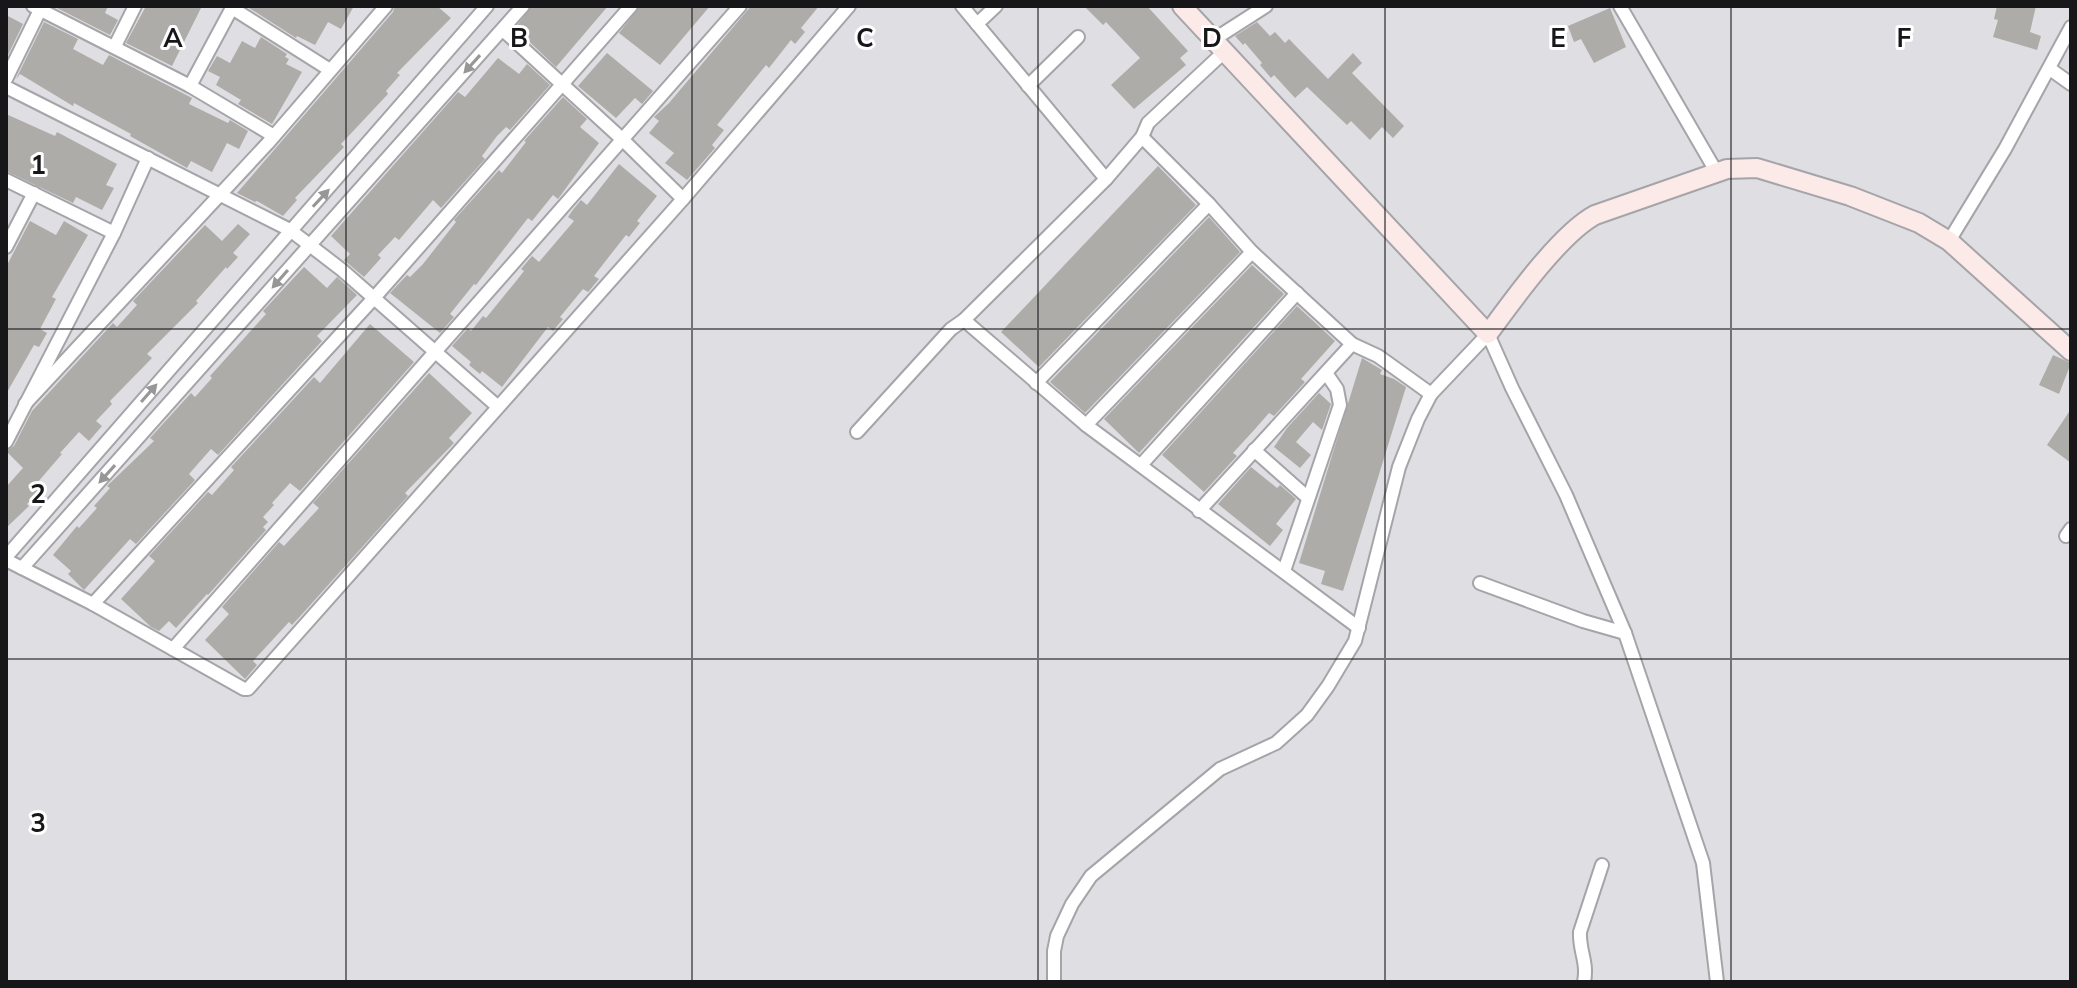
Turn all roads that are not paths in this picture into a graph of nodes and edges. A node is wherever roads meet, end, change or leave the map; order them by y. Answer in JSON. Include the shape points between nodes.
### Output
{"nodes":[{"id":1,"x":135,"y":6,"type":"edge"},
{"id":2,"x":386,"y":6,"type":"edge"},
{"id":3,"x":487,"y":6,"type":"edge"},
{"id":4,"x":523,"y":6,"type":"edge"},
{"id":5,"x":631,"y":6,"type":"edge"},
{"id":6,"x":740,"y":6,"type":"edge"},
{"id":7,"x":849,"y":6,"type":"edge"},
{"id":8,"x":962,"y":6,"type":"edge"},
{"id":9,"x":996,"y":6,"type":"edge"},
{"id":10,"x":1182,"y":6,"type":"edge"},
{"id":11,"x":1266,"y":6,"type":"edge"},
{"id":12,"x":1620,"y":6,"type":"edge"},
{"id":13,"x":38,"y":7,"type":"edge"},
{"id":14,"x":233,"y":7,"type":"edge"},
{"id":15,"x":977,"y":24,"type":"junction"},
{"id":16,"x":2071,"y":27,"type":"edge"},
{"id":17,"x":503,"y":30,"type":"junction"},
{"id":18,"x":1078,"y":37,"type":"dead end"},
{"id":19,"x":115,"y":46,"type":"junction"},
{"id":20,"x":1219,"y":46,"type":"junction"},
{"id":21,"x":2050,"y":69,"type":"junction"},
{"id":22,"x":330,"y":70,"type":"junction"},
{"id":23,"x":6,"y":79,"type":"edge"},
{"id":24,"x":563,"y":84,"type":"junction"},
{"id":25,"x":2071,"y":84,"type":"edge"},
{"id":26,"x":190,"y":86,"type":"junction"},
{"id":27,"x":1028,"y":86,"type":"junction"},
{"id":28,"x":6,"y":87,"type":"edge"},
{"id":29,"x":274,"y":136,"type":"junction"},
{"id":30,"x":1142,"y":137,"type":"junction"},
{"id":31,"x":623,"y":140,"type":"junction"},
{"id":32,"x":148,"y":158,"type":"junction"},
{"id":33,"x":1717,"y":173,"type":"junction"},
{"id":34,"x":1106,"y":179,"type":"junction"},
{"id":35,"x":6,"y":180,"type":"edge"},
{"id":36,"x":34,"y":193,"type":"junction"},
{"id":37,"x":218,"y":195,"type":"junction"},
{"id":38,"x":683,"y":199,"type":"junction"},
{"id":39,"x":1209,"y":204,"type":"junction"},
{"id":40,"x":290,"y":230,"type":"junction"},
{"id":41,"x":114,"y":233,"type":"junction"},
{"id":42,"x":1951,"y":239,"type":"junction"},
{"id":43,"x":310,"y":245,"type":"junction"},
{"id":44,"x":6,"y":247,"type":"edge"},
{"id":45,"x":1252,"y":252,"type":"junction"},
{"id":46,"x":1297,"y":293,"type":"junction"},
{"id":47,"x":374,"y":298,"type":"junction"},
{"id":48,"x":964,"y":320,"type":"junction"},
{"id":49,"x":1488,"y":334,"type":"junction"},
{"id":50,"x":1352,"y":344,"type":"junction"},
{"id":51,"x":2071,"y":351,"type":"edge"},
{"id":52,"x":435,"y":354,"type":"junction"},
{"id":53,"x":1326,"y":373,"type":"junction"},
{"id":54,"x":1036,"y":383,"type":"junction"},
{"id":55,"x":1431,"y":394,"type":"junction"},
{"id":56,"x":25,"y":404,"type":"junction"},
{"id":57,"x":497,"y":406,"type":"junction"},
{"id":58,"x":1086,"y":425,"type":"junction"},
{"id":59,"x":857,"y":432,"type":"dead end"},
{"id":60,"x":6,"y":442,"type":"edge"},
{"id":61,"x":1254,"y":450,"type":"junction"},
{"id":62,"x":1141,"y":465,"type":"junction"},
{"id":63,"x":1307,"y":497,"type":"junction"},
{"id":64,"x":1199,"y":511,"type":"junction"},
{"id":65,"x":6,"y":559,"type":"edge"},
{"id":66,"x":22,"y":568,"type":"junction"},
{"id":67,"x":1284,"y":571,"type":"junction"},
{"id":68,"x":1480,"y":583,"type":"dead end"},
{"id":69,"x":93,"y":604,"type":"junction"},
{"id":70,"x":1359,"y":628,"type":"junction"},
{"id":71,"x":1625,"y":633,"type":"junction"},
{"id":72,"x":173,"y":649,"type":"junction"},
{"id":73,"x":1602,"y":865,"type":"dead end"},
{"id":74,"x":1054,"y":982,"type":"edge"},
{"id":75,"x":1584,"y":982,"type":"edge"},
{"id":76,"x":1717,"y":982,"type":"edge"}],
"edges":[{"from":1,"to":19,"type":"street"},
{"from":2,"to":22,"type":"street"},
{"from":40,"to":3,"type":"street","one_way":true},
{"from":4,"to":17,"type":"street"},
{"from":5,"to":24,"type":"street"},
{"from":6,"to":31,"type":"street"},
{"from":7,"to":38,"type":"street"},
{"from":8,"to":15,"type":"street"},
{"from":9,"to":15,"type":"street"},
{"from":10,"to":20,"type":"street"},
{"from":11,"to":20,"type":"street"},
{"from":12,"to":33,"type":"street"},
{"from":13,"to":19,"type":"street"},
{"from":13,"to":23,"type":"street"},
{"from":14,"to":22,"type":"street"},
{"from":14,"to":26,"type":"street"},
{"from":15,"to":27,"type":"street"},
{"from":16,"to":21,"type":"street"},
{"from":17,"to":24,"type":"street"},
{"from":17,"to":43,"type":"street","one_way":true},
{"from":18,"to":27,"type":"street"},
{"from":19,"to":26,"type":"street"},
{"from":20,"to":30,"type":"street","via":[[1148,123]]},
{"from":20,"to":49,"type":"street"},
{"from":21,"to":25,"type":"street"},
{"from":21,"to":42,"type":"street"},
{"from":22,"to":29,"type":"street"},
{"from":24,"to":31,"type":"street"},
{"from":24,"to":47,"type":"street"},
{"from":26,"to":29,"type":"street"},
{"from":27,"to":34,"type":"street"},
{"from":28,"to":32,"type":"street"},
{"from":29,"to":37,"type":"street"},
{"from":30,"to":34,"type":"street"},
{"from":30,"to":39,"type":"street"},
{"from":31,"to":38,"type":"street"},
{"from":31,"to":52,"type":"street"},
{"from":32,"to":37,"type":"street"},
{"from":32,"to":41,"type":"street"},
{"from":33,"to":42,"type":"street","via":[[1757,168],[1850,196]]},
{"from":33,"to":49,"type":"street","via":[[1582,222]]},
{"from":34,"to":48,"type":"street"},
{"from":35,"to":36,"type":"street"},
{"from":36,"to":41,"type":"street"},
{"from":36,"to":44,"type":"street"},
{"from":37,"to":40,"type":"street"},
{"from":37,"to":56,"type":"street"},
{"from":38,"to":57,"type":"street"},
{"from":39,"to":45,"type":"street"},
{"from":39,"to":54,"type":"street"},
{"from":40,"to":43,"type":"street"},
{"from":65,"to":40,"type":"street","one_way":true},
{"from":41,"to":56,"type":"street"},
{"from":42,"to":51,"type":"street"},
{"from":43,"to":47,"type":"street"},
{"from":43,"to":66,"type":"street","one_way":true},
{"from":45,"to":46,"type":"street"},
{"from":45,"to":58,"type":"street"},
{"from":46,"to":50,"type":"street"},
{"from":46,"to":62,"type":"street"},
{"from":47,"to":52,"type":"street"},
{"from":47,"to":69,"type":"street"},
{"from":48,"to":54,"type":"street"},
{"from":48,"to":59,"type":"street"},
{"from":49,"to":55,"type":"street"},
{"from":49,"to":71,"type":"street"},
{"from":50,"to":53,"type":"street"},
{"from":50,"to":55,"type":"street"},
{"from":52,"to":57,"type":"street"},
{"from":52,"to":72,"type":"street"},
{"from":53,"to":61,"type":"street"},
{"from":53,"to":63,"type":"street","via":[[1340,405]]},
{"from":54,"to":58,"type":"street"},
{"from":55,"to":70,"type":"street","via":[[1399,467]]},
{"from":56,"to":60,"type":"street"},
{"from":57,"to":72,"type":"street","via":[[248,689]]},
{"from":58,"to":62,"type":"street"},
{"from":61,"to":63,"type":"street"},
{"from":61,"to":64,"type":"street"},
{"from":62,"to":64,"type":"street"},
{"from":63,"to":67,"type":"street"},
{"from":64,"to":67,"type":"street"},
{"from":65,"to":66,"type":"street"},
{"from":66,"to":69,"type":"street"},
{"from":67,"to":70,"type":"street"},
{"from":68,"to":71,"type":"street"},
{"from":69,"to":72,"type":"street"},
{"from":70,"to":74,"type":"street","via":[[1347,657],[1307,715],[1276,743],[1220,769],[1091,876],[1057,936]]},
{"from":71,"to":76,"type":"street","via":[[1703,863]]},
{"from":73,"to":75,"type":"street","via":[[1580,932],[1587,968]]}]}
